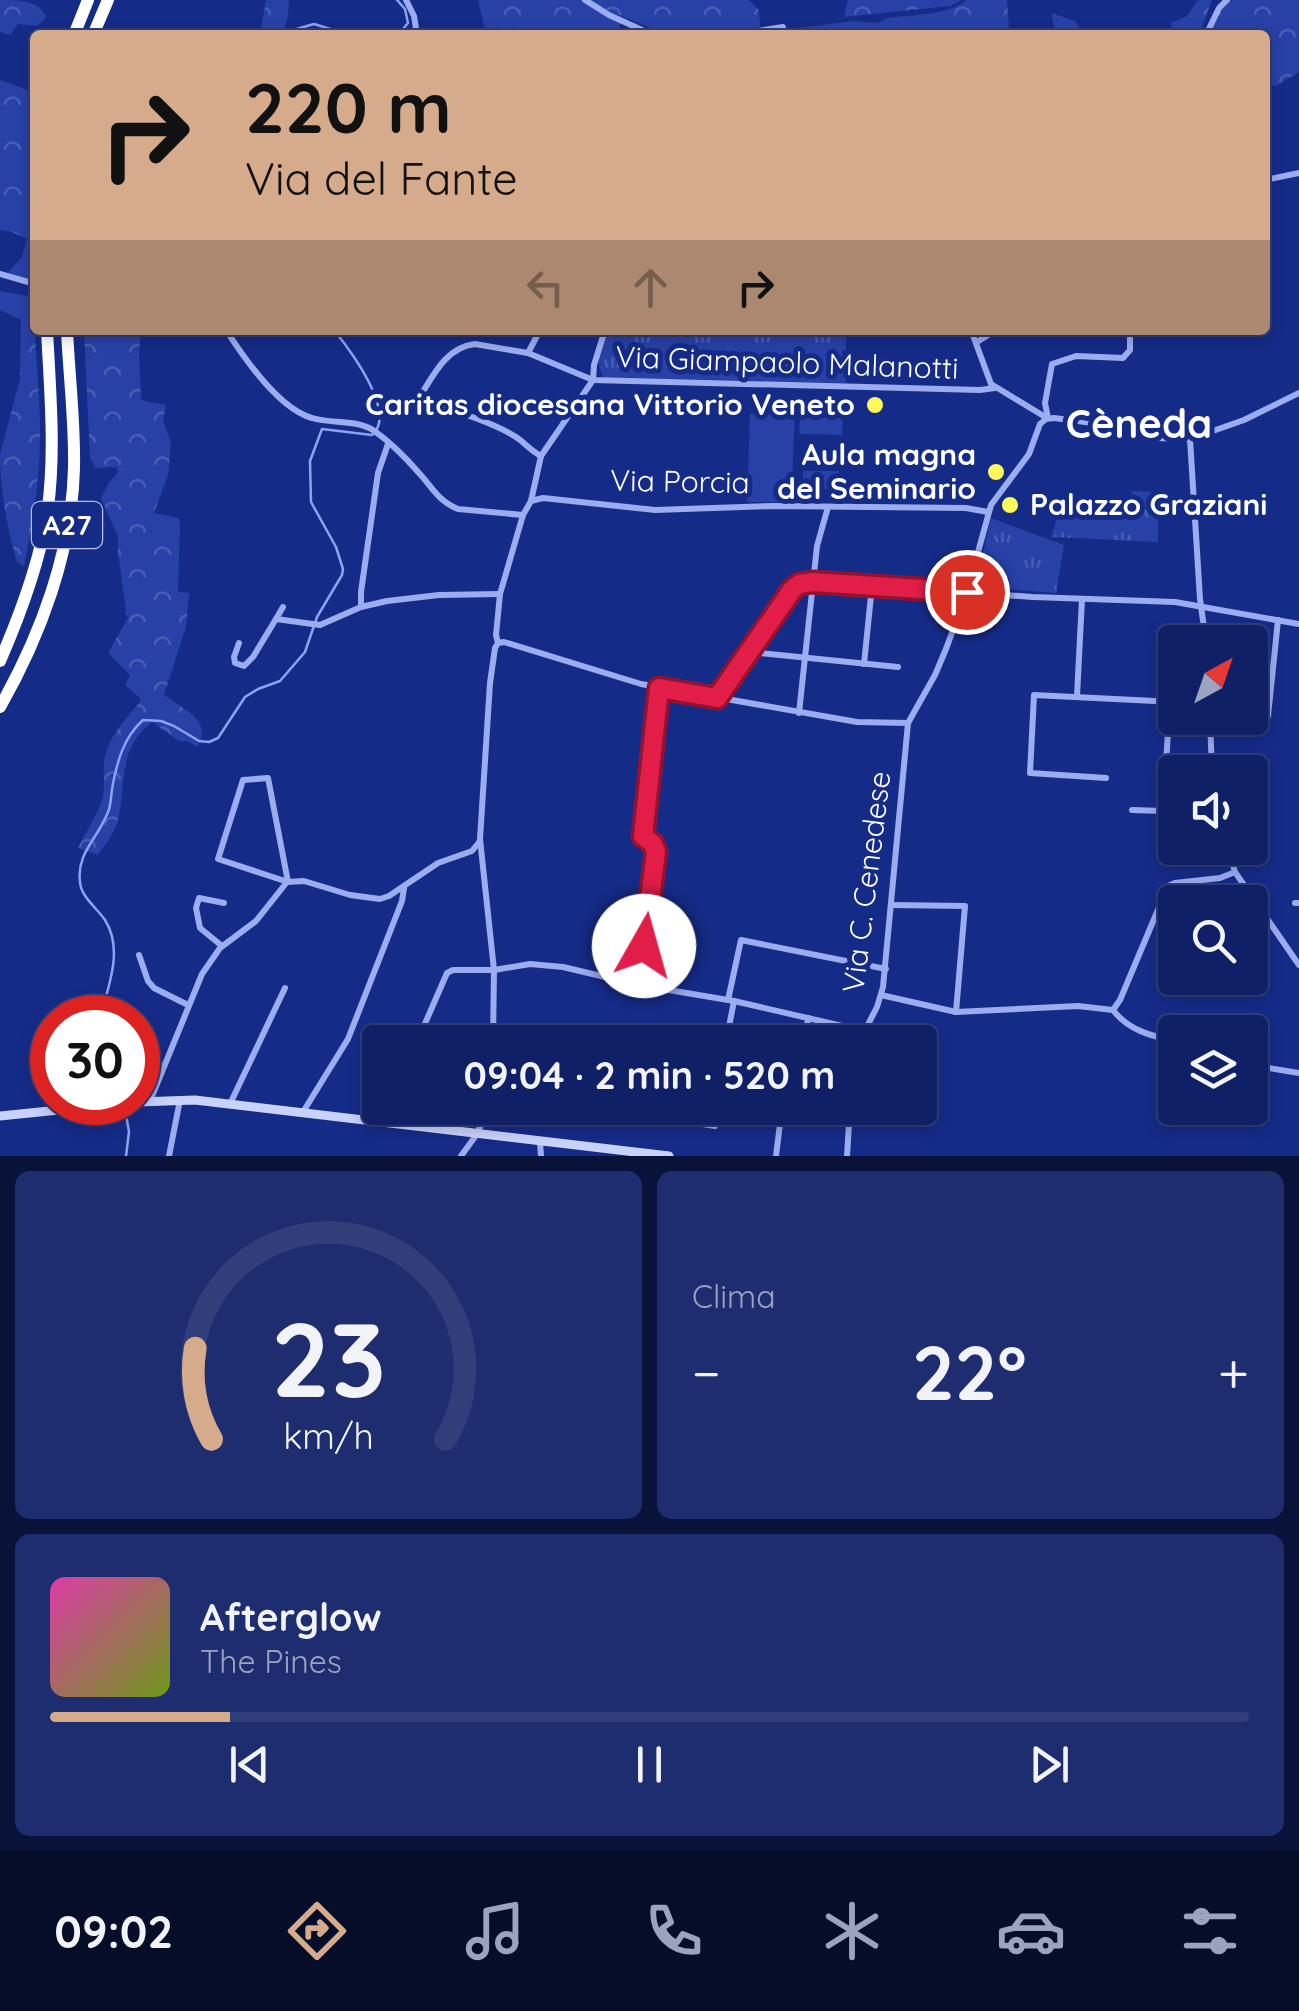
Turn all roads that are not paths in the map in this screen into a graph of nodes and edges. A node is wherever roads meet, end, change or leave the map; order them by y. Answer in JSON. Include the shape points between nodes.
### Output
{"nodes":[{"id":1,"x":88,"y":0,"type":"edge"},
{"id":2,"x":108,"y":0,"type":"edge"},
{"id":3,"x":584,"y":0,"type":"edge"},
{"id":4,"x":1227,"y":0,"type":"edge"},
{"id":5,"x":404,"y":2,"type":"edge"},
{"id":6,"x":783,"y":26,"type":"dead end"},
{"id":7,"x":76,"y":30,"type":"edge"},
{"id":8,"x":95,"y":30,"type":"edge"},
{"id":9,"x":416,"y":30,"type":"edge"},
{"id":10,"x":642,"y":30,"type":"edge"},
{"id":11,"x":760,"y":30,"type":"edge"},
{"id":12,"x":1208,"y":30,"type":"edge"},
{"id":13,"x":1299,"y":173,"type":"edge"},
{"id":14,"x":1270,"y":179,"type":"edge"},
{"id":15,"x":0,"y":274,"type":"edge"},
{"id":16,"x":30,"y":283,"type":"edge"},
{"id":17,"x":47,"y":335,"type":"edge"},
{"id":18,"x":66,"y":335,"type":"edge"},
{"id":19,"x":229,"y":335,"type":"edge"},
{"id":20,"x":538,"y":335,"type":"edge"},
{"id":21,"x":603,"y":335,"type":"edge"},
{"id":22,"x":974,"y":335,"type":"edge"},
{"id":23,"x":988,"y":335,"type":"edge"},
{"id":24,"x":1130,"y":335,"type":"edge"},
{"id":25,"x":977,"y":342,"type":"junction"},
{"id":26,"x":528,"y":354,"type":"junction"},
{"id":27,"x":593,"y":380,"type":"junction"},
{"id":28,"x":995,"y":388,"type":"junction"},
{"id":29,"x":1299,"y":393,"type":"edge"},
{"id":30,"x":1048,"y":418,"type":"junction"},
{"id":31,"x":1190,"y":439,"type":"junction"},
{"id":32,"x":388,"y":444,"type":"junction"},
{"id":33,"x":541,"y":456,"type":"junction"},
{"id":34,"x":531,"y":501,"type":"junction"},
{"id":35,"x":828,"y":507,"type":"junction"},
{"id":36,"x":988,"y":512,"type":"junction"},
{"id":37,"x":524,"y":515,"type":"junction"},
{"id":38,"x":813,"y":582,"type":"junction"},
{"id":39,"x":872,"y":586,"type":"junction"},
{"id":40,"x":967,"y":592,"type":"junction"},
{"id":41,"x":500,"y":594,"type":"junction"},
{"id":42,"x":1082,"y":598,"type":"junction"},
{"id":43,"x":1201,"y":606,"type":"junction"},
{"id":44,"x":361,"y":607,"type":"junction"},
{"id":45,"x":283,"y":608,"type":"dead end"},
{"id":46,"x":276,"y":619,"type":"junction"},
{"id":47,"x":1278,"y":620,"type":"junction"},
{"id":48,"x":1299,"y":624,"type":"edge"},
{"id":49,"x":1204,"y":625,"type":"edge"},
{"id":50,"x":238,"y":643,"type":"dead end"},
{"id":51,"x":498,"y":643,"type":"junction"},
{"id":52,"x":750,"y":652,"type":"junction"},
{"id":53,"x":805,"y":658,"type":"junction"},
{"id":54,"x":0,"y":662,"type":"edge"},
{"id":55,"x":864,"y":664,"type":"junction"},
{"id":56,"x":898,"y":667,"type":"dead end"},
{"id":57,"x":659,"y":688,"type":"junction"},
{"id":58,"x":1077,"y":696,"type":"junction"},
{"id":59,"x":717,"y":698,"type":"junction"},
{"id":60,"x":1158,"y":701,"type":"edge"},
{"id":61,"x":0,"y":706,"type":"edge"},
{"id":62,"x":799,"y":712,"type":"junction"},
{"id":63,"x":1268,"y":716,"type":"dead end"},
{"id":64,"x":908,"y":723,"type":"junction"},
{"id":65,"x":1170,"y":735,"type":"edge"},
{"id":66,"x":1106,"y":778,"type":"dead end"},
{"id":67,"x":1132,"y":810,"type":"dead end"},
{"id":68,"x":480,"y":840,"type":"junction"},
{"id":69,"x":1233,"y":865,"type":"edge"},
{"id":70,"x":1235,"y":872,"type":"junction"},
{"id":71,"x":288,"y":882,"type":"junction"},
{"id":72,"x":404,"y":887,"type":"junction"},
{"id":73,"x":224,"y":903,"type":"dead end"},
{"id":74,"x":892,"y":906,"type":"junction"},
{"id":75,"x":222,"y":946,"type":"junction"},
{"id":76,"x":139,"y":956,"type":"dead end"},
{"id":77,"x":1299,"y":964,"type":"edge"},
{"id":78,"x":886,"y":969,"type":"junction"},
{"id":79,"x":494,"y":970,"type":"junction"},
{"id":80,"x":639,"y":985,"type":"junction"},
{"id":81,"x":285,"y":988,"type":"dead end"},
{"id":82,"x":882,"y":995,"type":"junction"},
{"id":83,"x":731,"y":1000,"type":"junction"},
{"id":84,"x":188,"y":1005,"type":"junction"},
{"id":85,"x":1113,"y":1010,"type":"junction"},
{"id":86,"x":956,"y":1012,"type":"junction"},
{"id":87,"x":809,"y":1018,"type":"junction"},
{"id":88,"x":425,"y":1025,"type":"edge"},
{"id":89,"x":493,"y":1025,"type":"edge"},
{"id":90,"x":728,"y":1025,"type":"edge"},
{"id":91,"x":806,"y":1025,"type":"edge"},
{"id":92,"x":839,"y":1025,"type":"edge"},
{"id":93,"x":867,"y":1025,"type":"edge"},
{"id":94,"x":1158,"y":1036,"type":"edge"},
{"id":95,"x":1268,"y":1068,"type":"edge"},
{"id":96,"x":1299,"y":1073,"type":"edge"},
{"id":97,"x":160,"y":1078,"type":"edge"},
{"id":98,"x":180,"y":1100,"type":"junction"},
{"id":99,"x":160,"y":1101,"type":"edge"},
{"id":100,"x":230,"y":1104,"type":"junction"},
{"id":101,"x":30,"y":1113,"type":"edge"},
{"id":102,"x":302,"y":1114,"type":"junction"},
{"id":103,"x":0,"y":1116,"type":"edge"},
{"id":104,"x":362,"y":1121,"type":"edge"},
{"id":105,"x":397,"y":1125,"type":"edge"},
{"id":106,"x":481,"y":1125,"type":"edge"},
{"id":107,"x":780,"y":1125,"type":"edge"},
{"id":108,"x":849,"y":1125,"type":"edge"},
{"id":109,"x":477,"y":1134,"type":"junction"},
{"id":110,"x":540,"y":1142,"type":"junction"},
{"id":111,"x":622,"y":1153,"type":"edge"},
{"id":112,"x":170,"y":1156,"type":"edge"},
{"id":113,"x":461,"y":1156,"type":"edge"},
{"id":114,"x":540,"y":1156,"type":"edge"},
{"id":115,"x":669,"y":1156,"type":"edge"},
{"id":116,"x":776,"y":1156,"type":"edge"},
{"id":117,"x":847,"y":1156,"type":"edge"}],
"edges":[{"from":1,"to":7,"type":"highway"},
{"from":2,"to":8,"type":"highway"},
{"from":3,"to":10,"type":"street"},
{"from":4,"to":12,"type":"street"},
{"from":5,"to":9,"type":"street"},
{"from":6,"to":11,"type":"street"},
{"from":13,"to":14,"type":"street"},
{"from":15,"to":16,"type":"street"},
{"from":17,"to":54,"type":"highway","number":"A27","via":[[46,517]]},
{"from":18,"to":61,"type":"highway","number":"A27","via":[[74,468],[68,519],[36,634]]},
{"from":19,"to":32,"type":"street","via":[[287,406],[314,419],[371,429]]},
{"from":20,"to":26,"type":"street"},
{"from":21,"to":27,"type":"street"},
{"from":22,"to":25,"type":"street"},
{"from":23,"to":25,"type":"street"},
{"from":24,"to":30,"type":"street","via":[[1128,352],[1119,358],[1076,356],[1053,364]]},
{"from":25,"to":28,"type":"street"},
{"from":26,"to":27,"type":"street"},
{"from":26,"to":33,"type":"street","via":[[468,344],[453,351],[419,398],[499,428]]},
{"from":27,"to":28,"type":"street","name":"Via Giampaolo Malanotti"},
{"from":27,"to":33,"type":"street"},
{"from":28,"to":30,"type":"street"},
{"from":29,"to":31,"type":"street"},
{"from":30,"to":31,"type":"street"},
{"from":30,"to":36,"type":"street"},
{"from":31,"to":43,"type":"street"},
{"from":32,"to":37,"type":"street","via":[[448,506]]},
{"from":32,"to":44,"type":"street","via":[[378,473]]},
{"from":33,"to":34,"type":"street"},
{"from":34,"to":35,"type":"street","name":"Via Porcia","via":[[655,510]]},
{"from":34,"to":37,"type":"street"},
{"from":35,"to":36,"type":"street","name":"Via Porcia"},
{"from":35,"to":38,"type":"street"},
{"from":36,"to":40,"type":"street"},
{"from":37,"to":41,"type":"street"},
{"from":38,"to":39,"type":"street"},
{"from":38,"to":52,"type":"street","via":[[792,590]]},
{"from":38,"to":53,"type":"street"},
{"from":39,"to":40,"type":"street"},
{"from":39,"to":55,"type":"street"},
{"from":40,"to":42,"type":"street"},
{"from":40,"to":64,"type":"street"},
{"from":41,"to":44,"type":"street","via":[[412,597]]},
{"from":41,"to":51,"type":"street"},
{"from":42,"to":43,"type":"street"},
{"from":42,"to":58,"type":"street"},
{"from":43,"to":47,"type":"street"},
{"from":43,"to":49,"type":"street"},
{"from":44,"to":46,"type":"street","via":[[320,624]]},
{"from":45,"to":46,"type":"street"},
{"from":46,"to":50,"type":"street","via":[[244,666],[234,658]]},
{"from":47,"to":48,"type":"street"},
{"from":47,"to":63,"type":"street"},
{"from":51,"to":57,"type":"street"},
{"from":51,"to":68,"type":"street"},
{"from":52,"to":53,"type":"street"},
{"from":52,"to":59,"type":"street"},
{"from":53,"to":55,"type":"street"},
{"from":53,"to":62,"type":"street"},
{"from":55,"to":56,"type":"street"},
{"from":57,"to":59,"type":"street"},
{"from":57,"to":80,"type":"street","via":[[643,836],[656,852]]},
{"from":58,"to":60,"type":"street"},
{"from":58,"to":66,"type":"street","via":[[1034,694],[1030,773]]},
{"from":59,"to":62,"type":"street"},
{"from":62,"to":64,"type":"street"},
{"from":64,"to":74,"type":"street","name":"Via C. Cenedese"},
{"from":65,"to":67,"type":"street","via":[[1164,811]]},
{"from":68,"to":72,"type":"street","via":[[472,851],[438,863]]},
{"from":68,"to":79,"type":"street"},
{"from":69,"to":70,"type":"street"},
{"from":70,"to":77,"type":"street"},
{"from":70,"to":85,"type":"street","via":[[1168,886]]},
{"from":71,"to":71,"type":"street","via":[[218,859],[243,780],[268,778]]},
{"from":71,"to":72,"type":"street","via":[[378,899]]},
{"from":71,"to":75,"type":"street","via":[[256,922]]},
{"from":72,"to":102,"type":"street","via":[[348,1039]]},
{"from":73,"to":75,"type":"street","via":[[200,898],[196,908],[200,928]]},
{"from":74,"to":78,"type":"street","name":"Via C. Cenedese"},
{"from":74,"to":86,"type":"street","via":[[964,906]]},
{"from":75,"to":84,"type":"street"},
{"from":76,"to":84,"type":"street","via":[[154,988]]},
{"from":78,"to":82,"type":"street","name":"Via C. Cenedese"},
{"from":78,"to":83,"type":"street","via":[[741,940]]},
{"from":79,"to":80,"type":"street","via":[[547,965]]},
{"from":79,"to":88,"type":"street","via":[[448,973]]},
{"from":79,"to":89,"type":"street"},
{"from":80,"to":83,"type":"street"},
{"from":81,"to":100,"type":"street"},
{"from":82,"to":86,"type":"street"},
{"from":82,"to":93,"type":"street","name":"Via C. Cenedese"},
{"from":83,"to":87,"type":"street"},
{"from":83,"to":90,"type":"street"},
{"from":84,"to":97,"type":"street"},
{"from":85,"to":86,"type":"street"},
{"from":85,"to":94,"type":"street","via":[[1132,1028]]},
{"from":87,"to":91,"type":"street"},
{"from":87,"to":92,"type":"street"},
{"from":95,"to":96,"type":"street"},
{"from":98,"to":99,"type":"street"},
{"from":98,"to":100,"type":"street"},
{"from":98,"to":112,"type":"street"},
{"from":100,"to":102,"type":"street"},
{"from":101,"to":103,"type":"street"},
{"from":102,"to":104,"type":"street"},
{"from":105,"to":109,"type":"street"},
{"from":106,"to":109,"type":"street"},
{"from":107,"to":116,"type":"street"},
{"from":108,"to":117,"type":"street"},
{"from":109,"to":110,"type":"street"},
{"from":109,"to":113,"type":"street"},
{"from":110,"to":111,"type":"street"},
{"from":110,"to":114,"type":"street"},
{"from":111,"to":115,"type":"street"}]}
